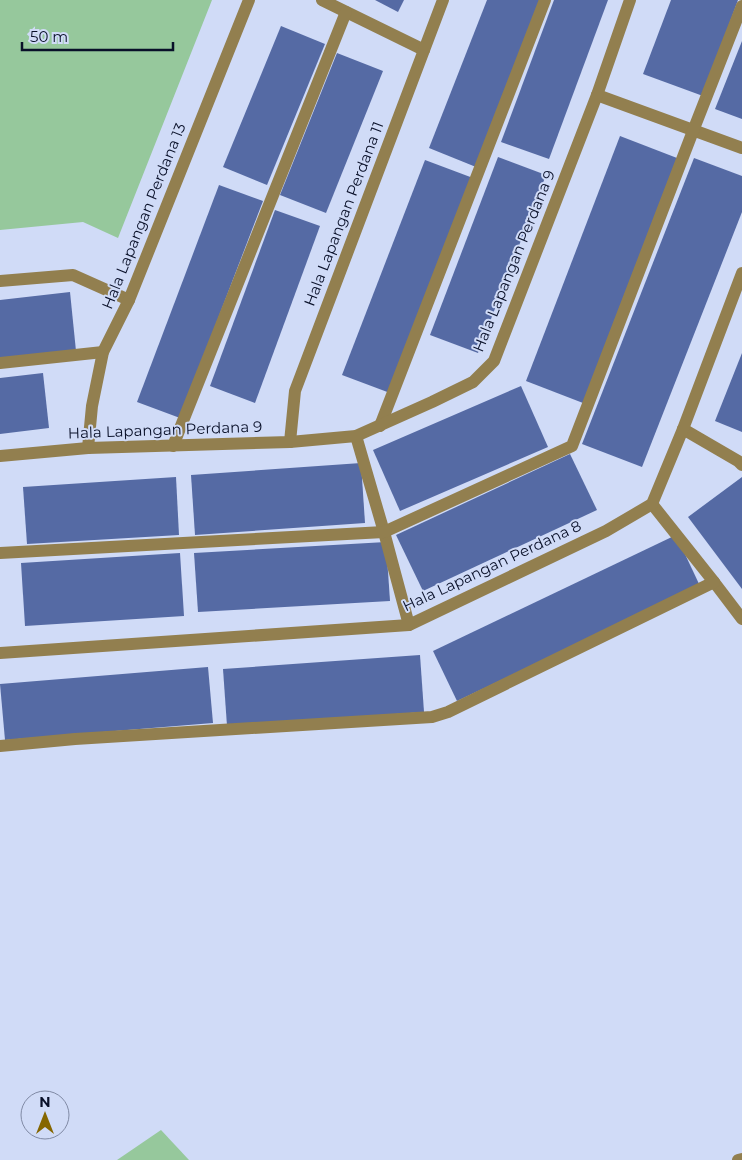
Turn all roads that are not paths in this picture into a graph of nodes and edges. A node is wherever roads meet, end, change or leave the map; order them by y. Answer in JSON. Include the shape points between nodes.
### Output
{"nodes":[{"id":1,"x":249,"y":0,"type":"edge"},
{"id":2,"x":322,"y":0,"type":"edge"},
{"id":3,"x":443,"y":0,"type":"edge"},
{"id":4,"x":545,"y":0,"type":"edge"},
{"id":5,"x":630,"y":0,"type":"edge"},
{"id":6,"x":742,"y":6,"type":"edge"},
{"id":7,"x":346,"y":12,"type":"junction"},
{"id":8,"x":424,"y":50,"type":"junction"},
{"id":9,"x":597,"y":95,"type":"junction"},
{"id":10,"x":693,"y":131,"type":"junction"},
{"id":11,"x":742,"y":148,"type":"edge"},
{"id":12,"x":742,"y":273,"type":"edge"},
{"id":13,"x":0,"y":281,"type":"edge"},
{"id":14,"x":129,"y":300,"type":"junction"},
{"id":15,"x":103,"y":352,"type":"junction"},
{"id":16,"x":0,"y":363,"type":"edge"},
{"id":17,"x":380,"y":426,"type":"junction"},
{"id":18,"x":683,"y":429,"type":"junction"},
{"id":19,"x":356,"y":436,"type":"junction"},
{"id":20,"x":290,"y":442,"type":"junction"},
{"id":21,"x":173,"y":446,"type":"junction"},
{"id":22,"x":88,"y":448,"type":"junction"},
{"id":23,"x":0,"y":456,"type":"edge"},
{"id":24,"x":742,"y":465,"type":"edge"},
{"id":25,"x":652,"y":504,"type":"junction"},
{"id":26,"x":384,"y":532,"type":"junction"},
{"id":27,"x":0,"y":552,"type":"edge"},
{"id":28,"x":714,"y":582,"type":"junction"},
{"id":29,"x":742,"y":619,"type":"edge"},
{"id":30,"x":409,"y":625,"type":"junction"},
{"id":31,"x":0,"y":653,"type":"edge"},
{"id":32,"x":0,"y":746,"type":"edge"},
{"id":33,"x":742,"y":1159,"type":"edge"},
{"id":34,"x":738,"y":1160,"type":"edge"}],
"edges":[{"from":1,"to":14,"type":"street","name":"Hala Lapangan Perdana 13"},
{"from":2,"to":7,"type":"street"},
{"from":3,"to":8,"type":"street","name":"Hala Lapangan Perdana 11"},
{"from":4,"to":17,"type":"street"},
{"from":5,"to":9,"type":"street","name":"Hala Lapangan Perdana 9"},
{"from":6,"to":10,"type":"street"},
{"from":7,"to":8,"type":"street"},
{"from":7,"to":21,"type":"street"},
{"from":8,"to":20,"type":"street","name":"Hala Lapangan Perdana 11","via":[[294,391]]},
{"from":9,"to":10,"type":"street"},
{"from":9,"to":17,"type":"street","name":"Hala Lapangan Perdana 9","via":[[494,361],[473,382]]},
{"from":10,"to":11,"type":"street"},
{"from":10,"to":26,"type":"street","via":[[572,446]]},
{"from":12,"to":18,"type":"street"},
{"from":13,"to":14,"type":"street","via":[[73,275]]},
{"from":14,"to":15,"type":"street","name":"Hala Lapangan Perdana 13"},
{"from":15,"to":16,"type":"street"},
{"from":15,"to":22,"type":"street","name":"Hala Lapangan Perdana 13","via":[[92,406]]},
{"from":17,"to":19,"type":"street","name":"Hala Lapangan Perdana 9"},
{"from":18,"to":24,"type":"street"},
{"from":18,"to":25,"type":"street"},
{"from":19,"to":20,"type":"street","name":"Hala Lapangan Perdana 9"},
{"from":19,"to":26,"type":"street"},
{"from":20,"to":21,"type":"street","name":"Hala Lapangan Perdana 9"},
{"from":21,"to":22,"type":"street","name":"Hala Lapangan Perdana 9"},
{"from":22,"to":23,"type":"street","name":"Hala Lapangan Perdana 9"},
{"from":25,"to":28,"type":"street"},
{"from":25,"to":30,"type":"street","name":"Hala Lapangan Perdana 8","via":[[606,530]]},
{"from":26,"to":27,"type":"street"},
{"from":26,"to":30,"type":"street"},
{"from":28,"to":29,"type":"street"},
{"from":28,"to":32,"type":"street","via":[[432,717]]},
{"from":30,"to":31,"type":"street","name":"Hala Lapangan Perdana 8"},
{"from":33,"to":34,"type":"street"}]}
